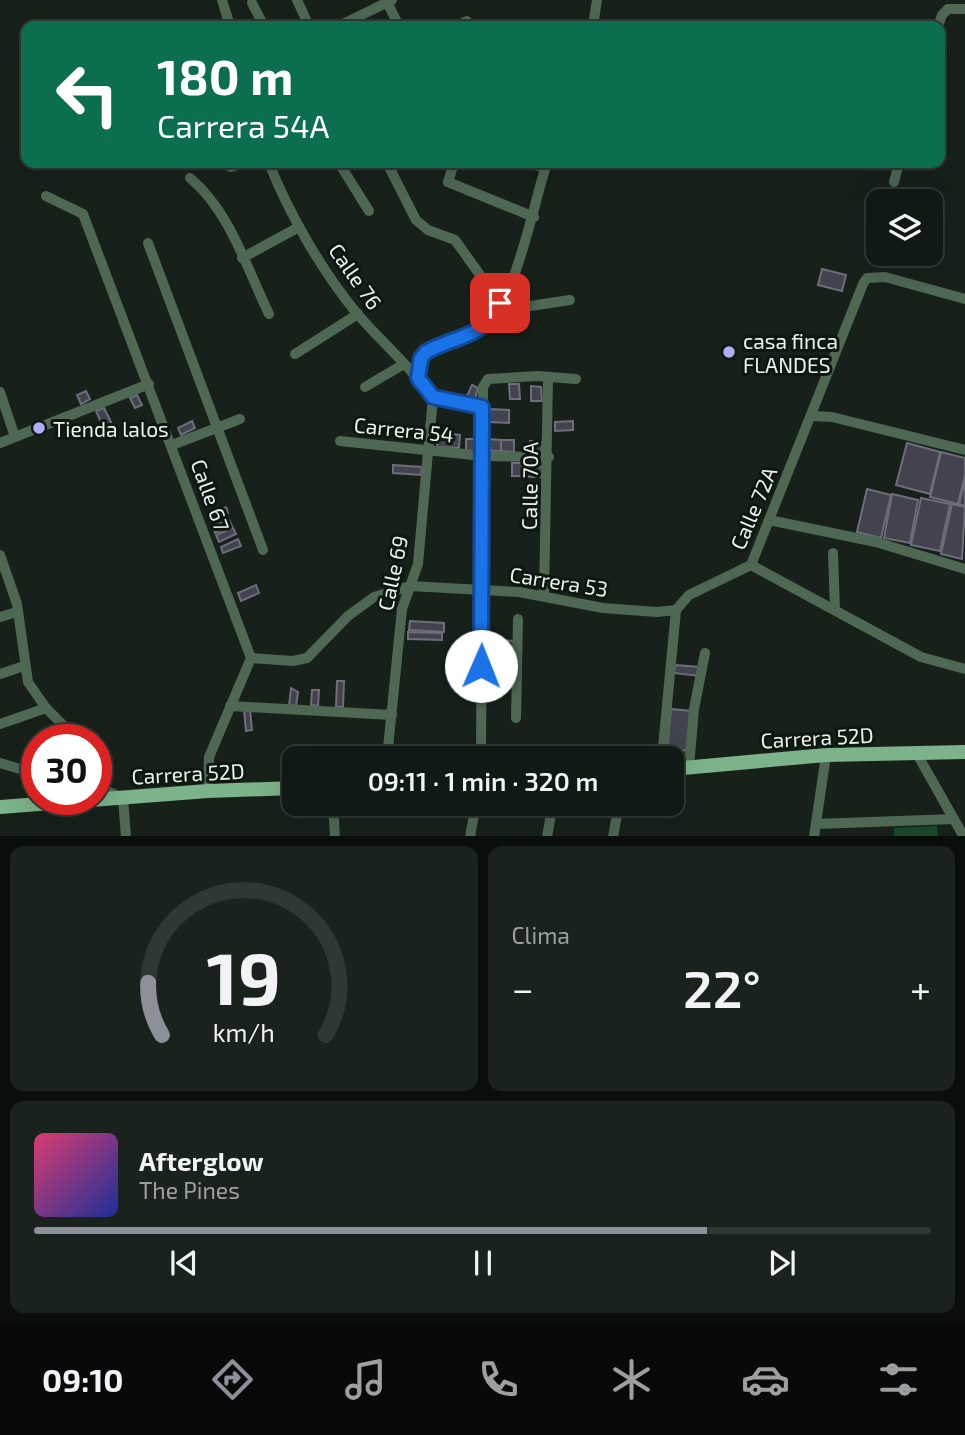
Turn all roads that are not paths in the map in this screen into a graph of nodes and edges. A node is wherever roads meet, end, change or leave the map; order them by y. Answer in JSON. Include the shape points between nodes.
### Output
{"nodes":[{"id":1,"x":222,"y":0,"type":"edge"},
{"id":2,"x":297,"y":0,"type":"edge"},
{"id":3,"x":597,"y":0,"type":"edge"},
{"id":4,"x":388,"y":1,"type":"edge"},
{"id":5,"x":252,"y":4,"type":"dead end"},
{"id":6,"x":965,"y":9,"type":"edge"},
{"id":7,"x":228,"y":21,"type":"edge"},
{"id":8,"x":261,"y":21,"type":"edge"},
{"id":9,"x":307,"y":21,"type":"edge"},
{"id":10,"x":350,"y":21,"type":"edge"},
{"id":11,"x":397,"y":21,"type":"edge"},
{"id":12,"x":594,"y":21,"type":"edge"},
{"id":13,"x":940,"y":21,"type":"edge"},
{"id":14,"x":271,"y":168,"type":"edge"},
{"id":15,"x":342,"y":168,"type":"edge"},
{"id":16,"x":390,"y":168,"type":"edge"},
{"id":17,"x":452,"y":168,"type":"edge"},
{"id":18,"x":545,"y":168,"type":"edge"},
{"id":19,"x":898,"y":168,"type":"edge"},
{"id":20,"x":190,"y":178,"type":"dead end"},
{"id":21,"x":894,"y":182,"type":"dead end"},
{"id":22,"x":46,"y":196,"type":"dead end"},
{"id":23,"x":369,"y":211,"type":"dead end"},
{"id":24,"x":534,"y":217,"type":"junction"},
{"id":25,"x":299,"y":228,"type":"junction"},
{"id":26,"x":148,"y":243,"type":"dead end"},
{"id":27,"x":242,"y":258,"type":"junction"},
{"id":28,"x":965,"y":299,"type":"edge"},
{"id":29,"x":569,"y":300,"type":"dead end"},
{"id":30,"x":498,"y":307,"type":"junction"},
{"id":31,"x":270,"y":314,"type":"dead end"},
{"id":32,"x":358,"y":314,"type":"junction"},
{"id":33,"x":295,"y":354,"type":"dead end"},
{"id":34,"x":404,"y":364,"type":"junction"},
{"id":35,"x":548,"y":377,"type":"junction"},
{"id":36,"x":418,"y":378,"type":"junction"},
{"id":37,"x":576,"y":379,"type":"dead end"},
{"id":38,"x":149,"y":384,"type":"junction"},
{"id":39,"x":365,"y":387,"type":"dead end"},
{"id":40,"x":0,"y":392,"type":"edge"},
{"id":41,"x":433,"y":397,"type":"junction"},
{"id":42,"x":482,"y":407,"type":"junction"},
{"id":43,"x":811,"y":416,"type":"junction"},
{"id":44,"x":240,"y":419,"type":"dead end"},
{"id":45,"x":217,"y":428,"type":"junction"},
{"id":46,"x":15,"y":438,"type":"junction"},
{"id":47,"x":340,"y":441,"type":"dead end"},
{"id":48,"x":0,"y":443,"type":"edge"},
{"id":49,"x":172,"y":444,"type":"junction"},
{"id":50,"x":429,"y":450,"type":"junction"},
{"id":51,"x":965,"y":450,"type":"edge"},
{"id":52,"x":483,"y":456,"type":"junction"},
{"id":53,"x":549,"y":457,"type":"junction"},
{"id":54,"x":769,"y":520,"type":"junction"},
{"id":55,"x":263,"y":550,"type":"dead end"},
{"id":56,"x":833,"y":553,"type":"dead end"},
{"id":57,"x":0,"y":555,"type":"edge"},
{"id":58,"x":751,"y":565,"type":"junction"},
{"id":59,"x":965,"y":569,"type":"edge"},
{"id":60,"x":410,"y":586,"type":"junction"},
{"id":61,"x":482,"y":589,"type":"junction"},
{"id":62,"x":544,"y":596,"type":"junction"},
{"id":63,"x":676,"y":610,"type":"junction"},
{"id":64,"x":835,"y":610,"type":"junction"},
{"id":65,"x":18,"y":612,"type":"junction"},
{"id":66,"x":0,"y":617,"type":"edge"},
{"id":67,"x":518,"y":619,"type":"dead end"},
{"id":68,"x":705,"y":653,"type":"dead end"},
{"id":69,"x":251,"y":658,"type":"junction"},
{"id":70,"x":24,"y":666,"type":"junction"},
{"id":71,"x":481,"y":666,"type":"junction"},
{"id":72,"x":517,"y":668,"type":"junction"},
{"id":73,"x":965,"y":669,"type":"edge"},
{"id":74,"x":0,"y":674,"type":"edge"},
{"id":75,"x":230,"y":706,"type":"junction"},
{"id":76,"x":46,"y":708,"type":"junction"},
{"id":77,"x":392,"y":715,"type":"junction"},
{"id":78,"x":516,"y":718,"type":"dead end"},
{"id":79,"x":0,"y":724,"type":"edge"},
{"id":80,"x":62,"y":724,"type":"edge"},
{"id":81,"x":388,"y":746,"type":"edge"},
{"id":82,"x":481,"y":746,"type":"edge"},
{"id":83,"x":663,"y":746,"type":"edge"},
{"id":84,"x":965,"y":752,"type":"edge"},
{"id":85,"x":917,"y":754,"type":"junction"},
{"id":86,"x":826,"y":755,"type":"junction"},
{"id":87,"x":0,"y":763,"type":"edge"},
{"id":88,"x":689,"y":767,"type":"junction"},
{"id":89,"x":684,"y":768,"type":"edge"},
{"id":90,"x":21,"y":769,"type":"edge"},
{"id":91,"x":282,"y":788,"type":"edge"},
{"id":92,"x":208,"y":791,"type":"junction"},
{"id":93,"x":112,"y":793,"type":"edge"},
{"id":94,"x":123,"y":798,"type":"junction"},
{"id":95,"x":0,"y":807,"type":"edge"},
{"id":96,"x":333,"y":816,"type":"edge"},
{"id":97,"x":474,"y":816,"type":"edge"},
{"id":98,"x":551,"y":816,"type":"edge"},
{"id":99,"x":617,"y":816,"type":"edge"},
{"id":100,"x":954,"y":820,"type":"junction"},
{"id":101,"x":816,"y":824,"type":"junction"},
{"id":102,"x":126,"y":836,"type":"edge"},
{"id":103,"x":335,"y":836,"type":"edge"},
{"id":104,"x":470,"y":836,"type":"edge"},
{"id":105,"x":547,"y":836,"type":"edge"},
{"id":106,"x":613,"y":836,"type":"edge"},
{"id":107,"x":814,"y":836,"type":"edge"},
{"id":108,"x":964,"y":836,"type":"edge"}],
"edges":[{"from":1,"to":7,"type":"street"},
{"from":2,"to":9,"type":"street"},
{"from":3,"to":12,"type":"street"},
{"from":4,"to":10,"type":"street"},
{"from":4,"to":11,"type":"street"},
{"from":5,"to":8,"type":"street"},
{"from":6,"to":13,"type":"street","via":[[948,9]]},
{"from":14,"to":25,"type":"street","name":"Calle 76"},
{"from":15,"to":23,"type":"street"},
{"from":16,"to":30,"type":"street","via":[[416,220],[428,230],[456,240]]},
{"from":17,"to":24,"type":"street","via":[[448,182]]},
{"from":18,"to":24,"type":"street"},
{"from":19,"to":21,"type":"street"},
{"from":20,"to":27,"type":"street","via":[[216,206]]},
{"from":22,"to":38,"type":"street","name":"Calle 67","via":[[83,214]]},
{"from":24,"to":30,"type":"street"},
{"from":25,"to":27,"type":"street"},
{"from":25,"to":32,"type":"street","name":"Calle 76"},
{"from":26,"to":45,"type":"street"},
{"from":27,"to":31,"type":"street"},
{"from":28,"to":43,"type":"street","name":"Calle 72A","via":[[885,277],[867,278]]},
{"from":29,"to":30,"type":"street"},
{"from":30,"to":36,"type":"street","via":[[479,331],[426,352]]},
{"from":32,"to":33,"type":"street"},
{"from":32,"to":34,"type":"street","name":"Calle 76"},
{"from":34,"to":36,"type":"street","name":"Calle 76"},
{"from":34,"to":39,"type":"street"},
{"from":35,"to":37,"type":"street"},
{"from":35,"to":42,"type":"street","via":[[488,379]]},
{"from":35,"to":53,"type":"street","name":"Calle 70A"},
{"from":36,"to":41,"type":"street","name":"Calle 76"},
{"from":38,"to":46,"type":"street"},
{"from":38,"to":49,"type":"street","name":"Calle 67"},
{"from":40,"to":46,"type":"street"},
{"from":41,"to":42,"type":"street"},
{"from":41,"to":50,"type":"street","name":"Calle 69"},
{"from":42,"to":52,"type":"street"},
{"from":43,"to":51,"type":"street","via":[[832,417]]},
{"from":43,"to":54,"type":"street","name":"Calle 72A"},
{"from":44,"to":45,"type":"street"},
{"from":45,"to":49,"type":"street"},
{"from":45,"to":55,"type":"street"},
{"from":46,"to":48,"type":"street"},
{"from":47,"to":50,"type":"street","name":"Carrera 54"},
{"from":49,"to":69,"type":"street","name":"Calle 67"},
{"from":50,"to":52,"type":"street","name":"Carrera 54"},
{"from":50,"to":60,"type":"street","name":"Calle 69","via":[[418,564]]},
{"from":52,"to":53,"type":"street","name":"Carrera 54"},
{"from":52,"to":61,"type":"street"},
{"from":53,"to":62,"type":"street","name":"Calle 70A"},
{"from":54,"to":58,"type":"street","name":"Calle 72A"},
{"from":54,"to":59,"type":"street","via":[[876,542]]},
{"from":56,"to":64,"type":"street"},
{"from":57,"to":65,"type":"street"},
{"from":58,"to":63,"type":"street","name":"Calle 72A","via":[[689,595]]},
{"from":58,"to":64,"type":"street"},
{"from":60,"to":61,"type":"street","name":"Carrera 53"},
{"from":60,"to":69,"type":"street","name":"Carrera 53","via":[[374,597],[348,616],[307,659]]},
{"from":60,"to":77,"type":"street","name":"Calle 69","via":[[402,609]]},
{"from":61,"to":62,"type":"street","name":"Carrera 53"},
{"from":61,"to":71,"type":"street"},
{"from":62,"to":63,"type":"street","name":"Carrera 53","via":[[603,608]]},
{"from":63,"to":83,"type":"street"},
{"from":64,"to":73,"type":"street","via":[[920,657]]},
{"from":65,"to":66,"type":"street"},
{"from":65,"to":70,"type":"street"},
{"from":67,"to":72,"type":"street"},
{"from":68,"to":88,"type":"street"},
{"from":69,"to":75,"type":"street"},
{"from":70,"to":74,"type":"street"},
{"from":70,"to":76,"type":"street","via":[[34,694]]},
{"from":71,"to":72,"type":"street"},
{"from":71,"to":82,"type":"street"},
{"from":72,"to":78,"type":"street"},
{"from":75,"to":77,"type":"street"},
{"from":75,"to":92,"type":"street","via":[[209,757]]},
{"from":76,"to":79,"type":"street"},
{"from":76,"to":80,"type":"street"},
{"from":77,"to":81,"type":"street","name":"Calle 69"},
{"from":84,"to":85,"type":"main road","name":"Carrera 52D"},
{"from":85,"to":86,"type":"main road","name":"Carrera 52D"},
{"from":85,"to":100,"type":"street"},
{"from":86,"to":88,"type":"main road","name":"Carrera 52D"},
{"from":86,"to":101,"type":"street"},
{"from":87,"to":90,"type":"street"},
{"from":88,"to":89,"type":"main road","name":"Carrera 52D"},
{"from":91,"to":92,"type":"main road","name":"Carrera 52D"},
{"from":92,"to":94,"type":"main road","name":"Carrera 52D"},
{"from":93,"to":94,"type":"street"},
{"from":94,"to":95,"type":"main road","name":"Carrera 52D"},
{"from":94,"to":102,"type":"street"},
{"from":96,"to":103,"type":"street"},
{"from":97,"to":104,"type":"street"},
{"from":98,"to":105,"type":"street"},
{"from":99,"to":106,"type":"street"},
{"from":100,"to":101,"type":"street","via":[[884,828]]},
{"from":100,"to":108,"type":"street"},
{"from":101,"to":107,"type":"street"}]}
